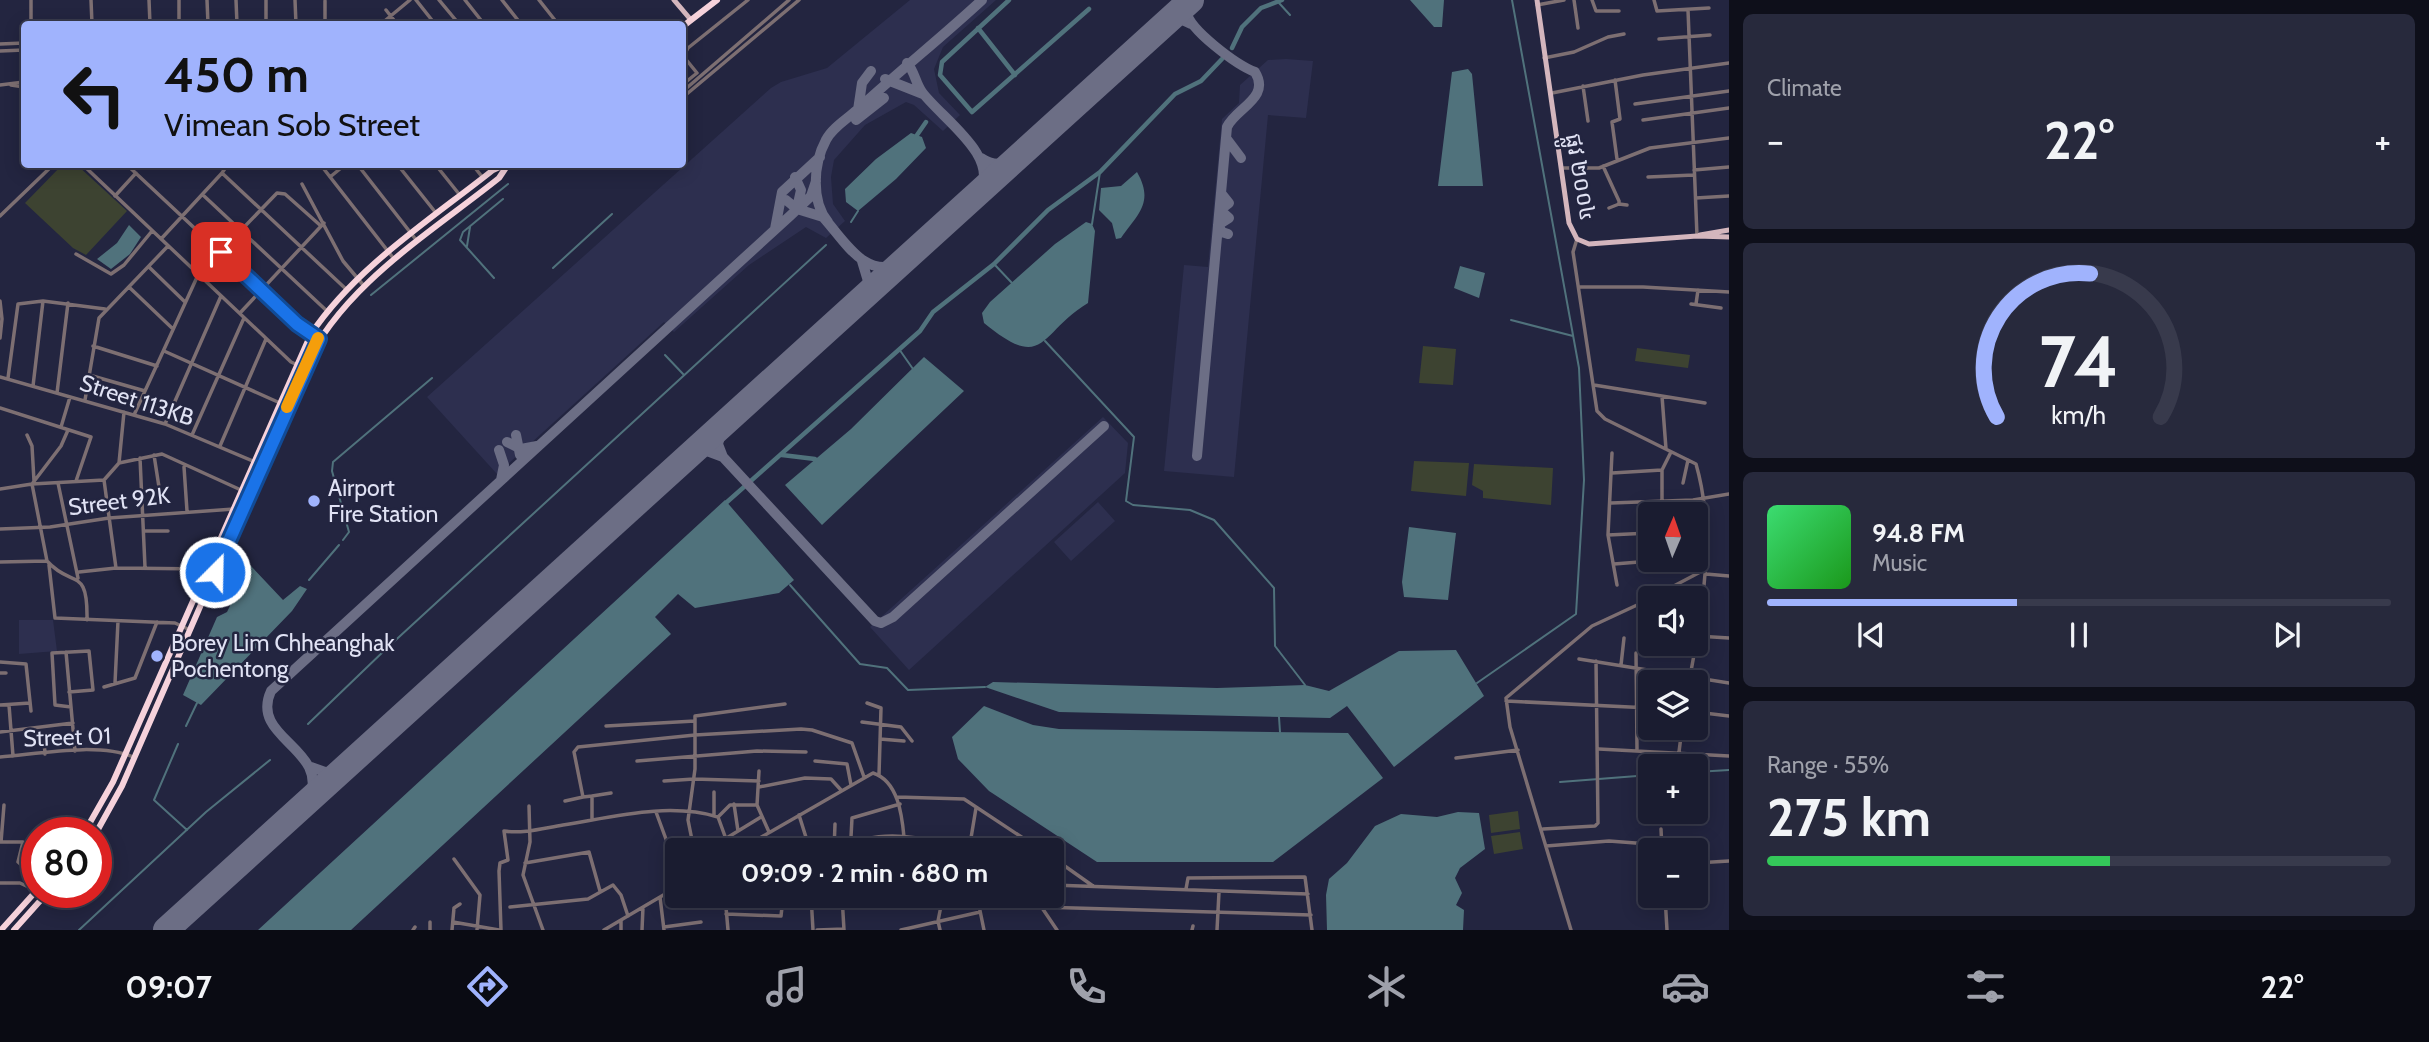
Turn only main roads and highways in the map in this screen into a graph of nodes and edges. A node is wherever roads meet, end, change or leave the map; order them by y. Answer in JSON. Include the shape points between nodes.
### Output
{"nodes":[{"id":1,"x":674,"y":0,"type":"edge"},
{"id":2,"x":717,"y":0,"type":"edge"},
{"id":3,"x":1537,"y":2,"type":"edge"},
{"id":4,"x":691,"y":20,"type":"junction"},
{"id":5,"x":686,"y":24,"type":"edge"},
{"id":6,"x":500,"y":168,"type":"edge"},
{"id":7,"x":505,"y":168,"type":"edge"},
{"id":8,"x":1729,"y":230,"type":"edge"},
{"id":9,"x":1697,"y":236,"type":"junction"},
{"id":10,"x":1729,"y":237,"type":"edge"},
{"id":11,"x":94,"y":817,"type":"edge"},
{"id":12,"x":104,"y":817,"type":"edge"},
{"id":13,"x":24,"y":908,"type":"edge"},
{"id":14,"x":29,"y":908,"type":"edge"},
{"id":15,"x":1,"y":930,"type":"edge"},
{"id":16,"x":14,"y":930,"type":"edge"}],
"edges":[{"from":1,"to":4,"type":"main road"},
{"from":2,"to":4,"type":"highway"},
{"from":3,"to":9,"type":"main road","name":"ផ្លូវ ២០០៤","via":[[1571,229],[1577,239],[1596,244]]},
{"from":4,"to":5,"type":"highway"},
{"from":6,"to":11,"type":"highway","via":[[358,279],[311,334]]},
{"from":7,"to":12,"type":"highway","via":[[499,178],[364,286],[319,339]]},
{"from":8,"to":9,"type":"main road","name":"ផ្លូវ ២០០៤"},
{"from":9,"to":10,"type":"main road","name":"ផ្លូវ ២០០៤"},
{"from":13,"to":15,"type":"highway"},
{"from":14,"to":16,"type":"highway"}]}
